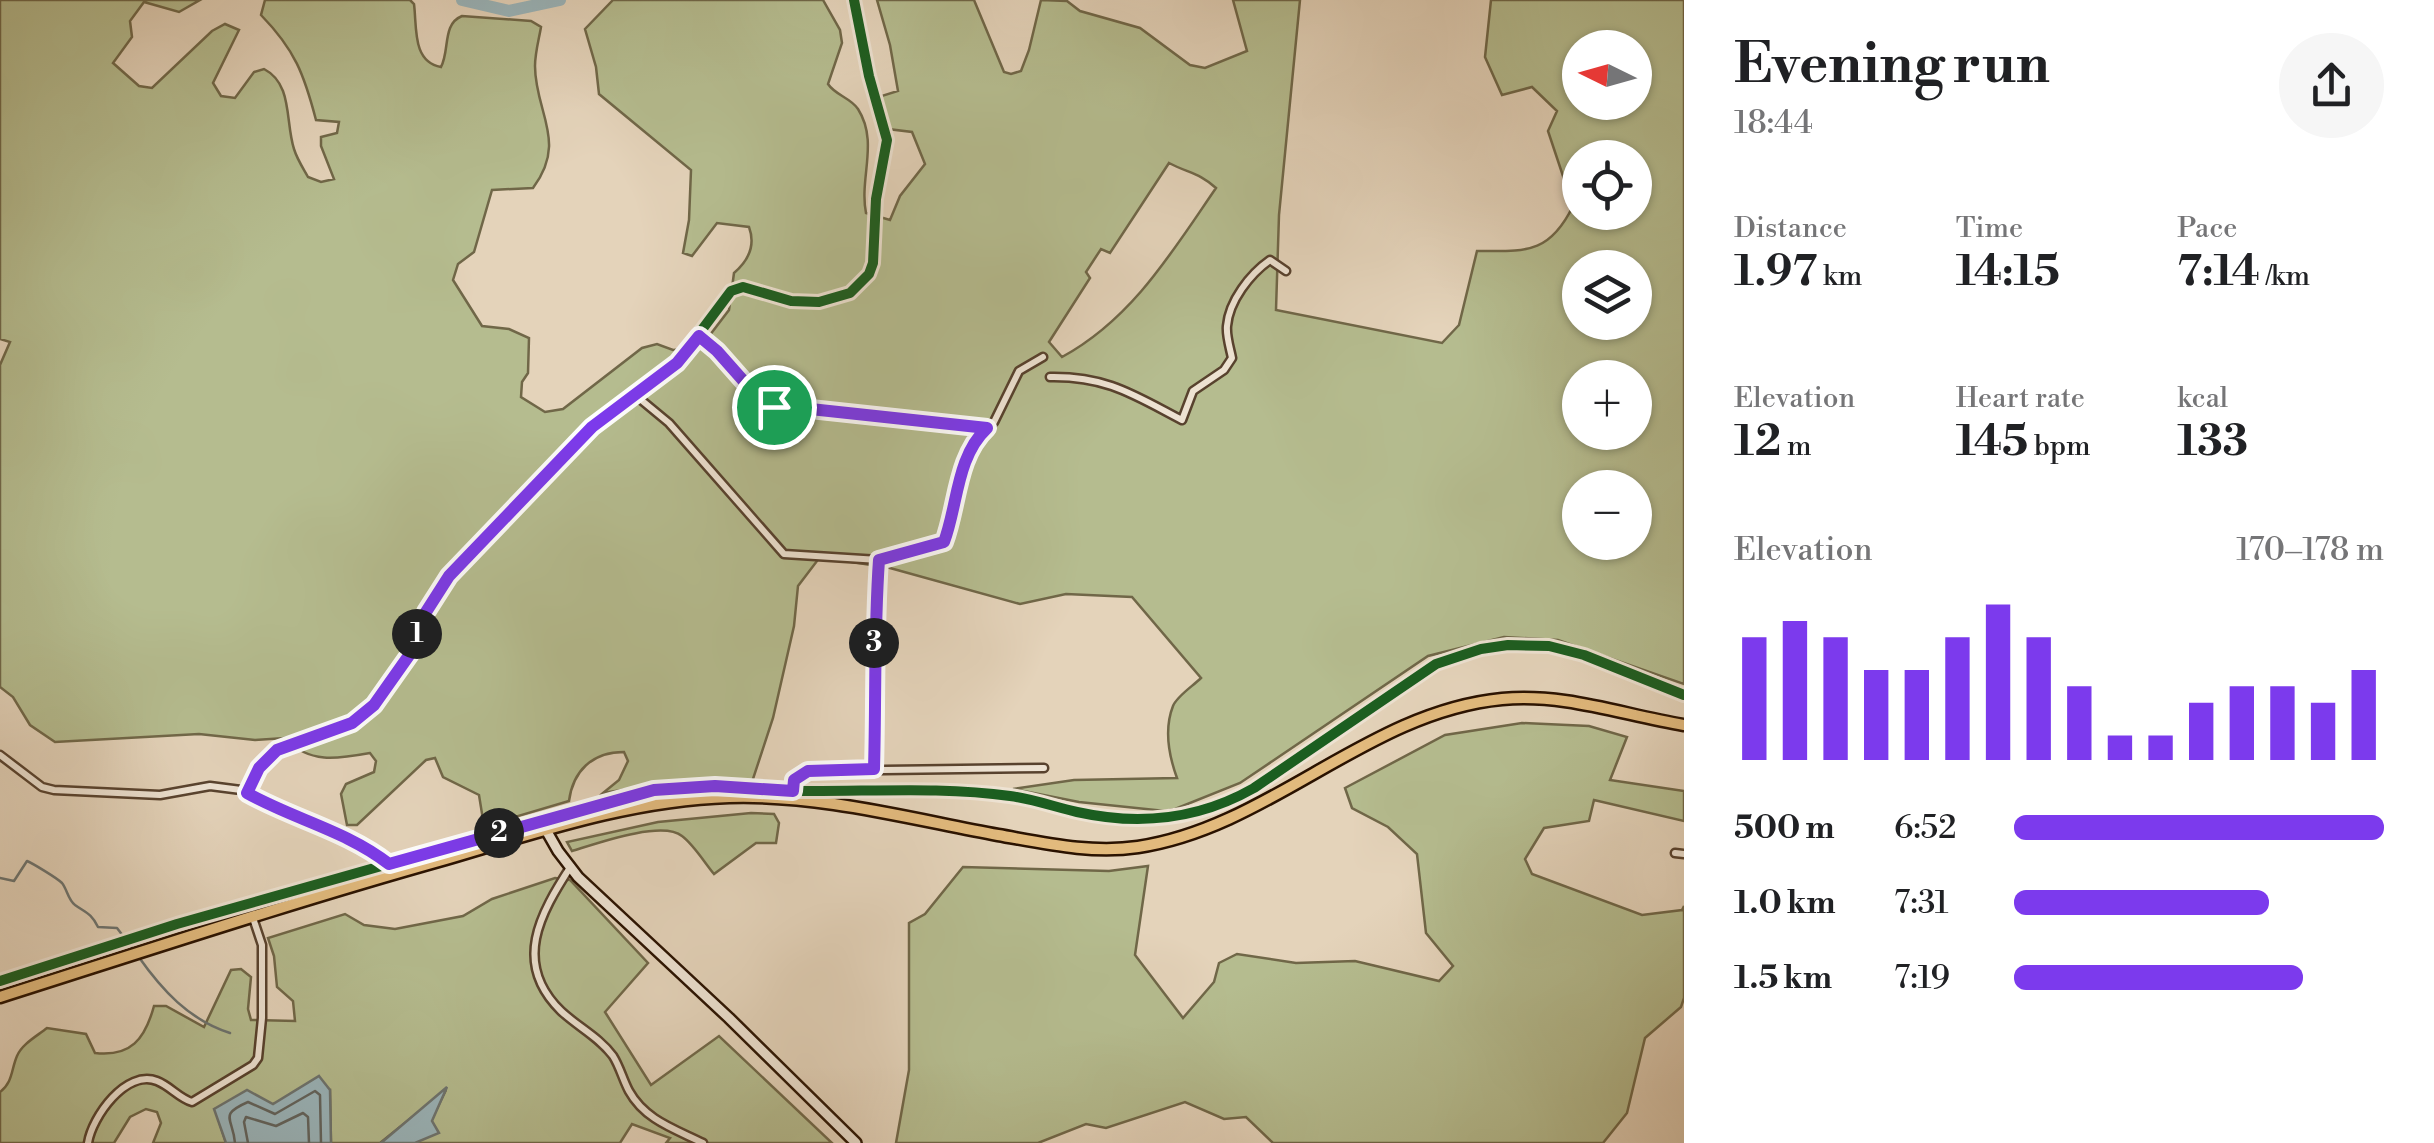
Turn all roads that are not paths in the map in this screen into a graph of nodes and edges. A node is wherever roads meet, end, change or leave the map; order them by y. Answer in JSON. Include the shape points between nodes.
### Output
{"nodes":[{"id":1,"x":854,"y":0,"type":"edge"},
{"id":2,"x":1286,"y":271,"type":"dead end"},
{"id":3,"x":699,"y":336,"type":"junction"},
{"id":4,"x":1044,"y":356,"type":"dead end"},
{"id":5,"x":1050,"y":377,"type":"dead end"},
{"id":6,"x":634,"y":394,"type":"junction"},
{"id":7,"x":987,"y":428,"type":"junction"},
{"id":8,"x":879,"y":560,"type":"junction"},
{"id":9,"x":1684,"y":725,"type":"edge"},
{"id":10,"x":0,"y":754,"type":"edge"},
{"id":11,"x":1044,"y":768,"type":"dead end"},
{"id":12,"x":874,"y":769,"type":"junction"},
{"id":13,"x":247,"y":793,"type":"junction"},
{"id":14,"x":792,"y":801,"type":"junction"},
{"id":15,"x":546,"y":830,"type":"junction"},
{"id":16,"x":570,"y":866,"type":"junction"},
{"id":17,"x":394,"y":874,"type":"junction"},
{"id":18,"x":252,"y":916,"type":"junction"},
{"id":19,"x":0,"y":997,"type":"edge"},
{"id":20,"x":88,"y":1143,"type":"edge"},
{"id":21,"x":703,"y":1143,"type":"edge"},
{"id":22,"x":856,"y":1143,"type":"edge"}],
"edges":[{"from":1,"to":3,"type":"street","via":[[886,140],[869,274],[850,293],[819,302],[731,291]]},
{"from":2,"to":5,"type":"street","via":[[1270,260],[1256,270],[1229,317],[1232,358],[1193,391],[1182,420],[1114,384]]},
{"from":3,"to":6,"type":"street","via":[[677,363]]},
{"from":3,"to":7,"type":"street","via":[[764,404]]},
{"from":4,"to":7,"type":"street","via":[[1019,371]]},
{"from":6,"to":8,"type":"street","via":[[669,423],[784,554]]},
{"from":6,"to":13,"type":"street","via":[[592,427],[449,576],[410,654],[374,705],[352,723],[277,750]]},
{"from":7,"to":8,"type":"street","via":[[964,469],[944,542]]},
{"from":8,"to":12,"type":"street"},
{"from":9,"to":14,"type":"highway","via":[[1548,699],[1453,708],[1394,730],[1242,814],[1190,836],[1135,848],[1064,847]]},
{"from":10,"to":13,"type":"street","via":[[54,790],[160,795],[210,786]]},
{"from":11,"to":12,"type":"street"},
{"from":12,"to":14,"type":"street","via":[[808,771],[794,780]]},
{"from":13,"to":17,"type":"street","via":[[366,845]]},
{"from":14,"to":15,"type":"highway","via":[[682,800]]},
{"from":15,"to":16,"type":"street"},
{"from":15,"to":17,"type":"highway"},
{"from":16,"to":21,"type":"street","via":[[535,937],[536,972],[558,1008],[614,1058],[638,1106]]},
{"from":16,"to":22,"type":"street"},
{"from":17,"to":18,"type":"highway"},
{"from":18,"to":19,"type":"highway"},
{"from":18,"to":20,"type":"street","via":[[262,945],[260,1052],[253,1065],[192,1102],[146,1079],[121,1088],[94,1122]]}]}
